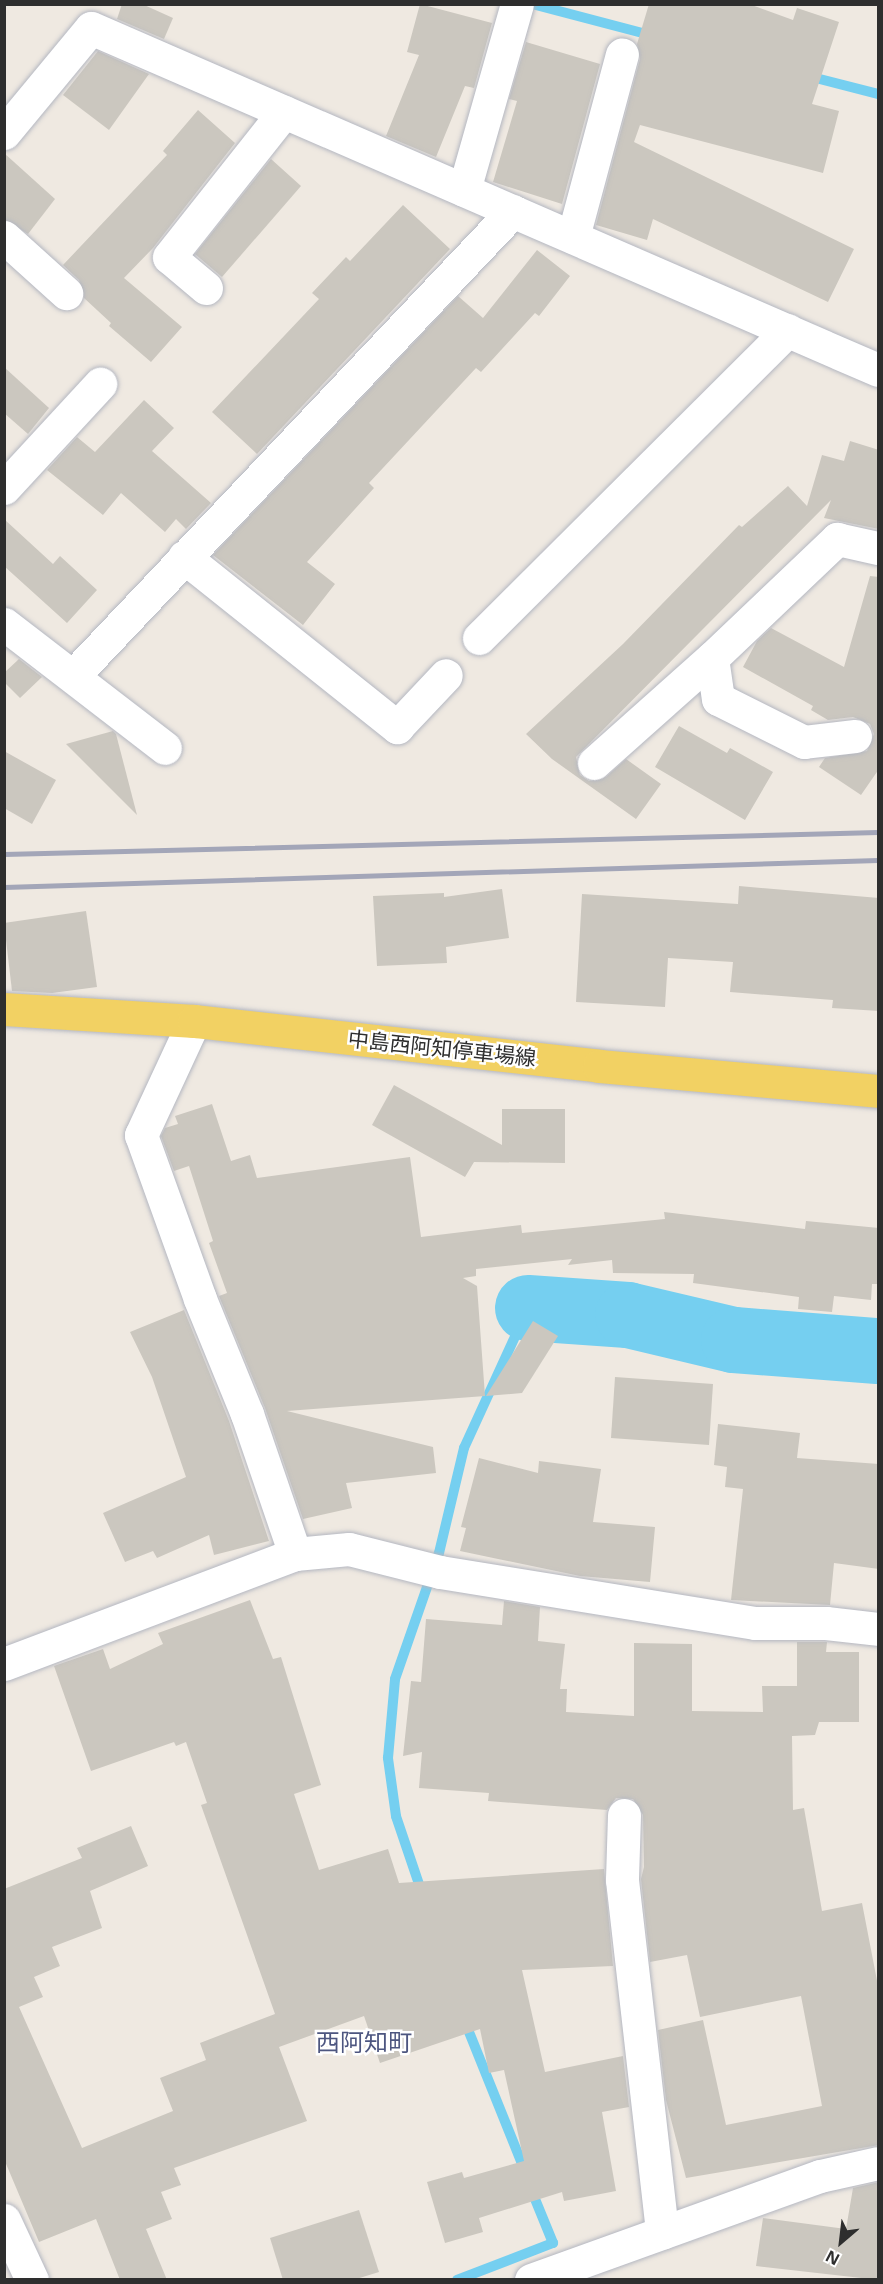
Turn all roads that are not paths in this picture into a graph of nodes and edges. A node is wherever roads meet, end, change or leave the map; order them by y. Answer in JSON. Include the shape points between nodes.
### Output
{"nodes":[{"id":1,"x":517,"y":6,"type":"edge"},
{"id":2,"x":622,"y":54,"type":"dead end"},
{"id":3,"x":284,"y":112,"type":"junction"},
{"id":4,"x":4,"y":133,"type":"edge"},
{"id":5,"x":464,"y":190,"type":"junction"},
{"id":6,"x":513,"y":212,"type":"junction"},
{"id":7,"x":4,"y":237,"type":"edge"},
{"id":8,"x":573,"y":237,"type":"junction"},
{"id":9,"x":206,"y":288,"type":"dead end"},
{"id":10,"x":66,"y":293,"type":"dead end"},
{"id":11,"x":788,"y":330,"type":"junction"},
{"id":12,"x":879,"y":370,"type":"edge"},
{"id":13,"x":100,"y":384,"type":"dead end"},
{"id":14,"x":4,"y":488,"type":"edge"},
{"id":15,"x":879,"y":548,"type":"edge"},
{"id":16,"x":184,"y":557,"type":"junction"},
{"id":17,"x":4,"y":624,"type":"edge"},
{"id":18,"x":479,"y":638,"type":"dead end"},
{"id":19,"x":712,"y":658,"type":"junction"},
{"id":20,"x":446,"y":675,"type":"dead end"},
{"id":21,"x":73,"y":676,"type":"junction"},
{"id":22,"x":855,"y":736,"type":"dead end"},
{"id":23,"x":165,"y":748,"type":"dead end"},
{"id":24,"x":594,"y":763,"type":"dead end"},
{"id":25,"x":4,"y":1009,"type":"edge"},
{"id":26,"x":194,"y":1021,"type":"junction"},
{"id":27,"x":879,"y":1091,"type":"edge"},
{"id":28,"x":295,"y":1554,"type":"junction"},
{"id":29,"x":879,"y":1629,"type":"edge"},
{"id":30,"x":4,"y":1664,"type":"edge"},
{"id":31,"x":624,"y":1815,"type":"dead end"},
{"id":32,"x":879,"y":2163,"type":"edge"},
{"id":33,"x":4,"y":2220,"type":"edge"},
{"id":34,"x":662,"y":2233,"type":"junction"},
{"id":35,"x":32,"y":2280,"type":"edge"},
{"id":36,"x":531,"y":2280,"type":"edge"}],
"edges":[{"from":1,"to":5,"type":"street"},
{"from":2,"to":8,"type":"street"},
{"from":3,"to":4,"type":"street","via":[[91,28]]},
{"from":3,"to":5,"type":"street"},
{"from":3,"to":9,"type":"street","via":[[169,257]]},
{"from":5,"to":6,"type":"street"},
{"from":6,"to":8,"type":"street"},
{"from":6,"to":16,"type":"street"},
{"from":7,"to":10,"type":"street"},
{"from":8,"to":11,"type":"street"},
{"from":11,"to":12,"type":"street"},
{"from":11,"to":18,"type":"street"},
{"from":13,"to":14,"type":"street"},
{"from":15,"to":19,"type":"street","via":[[837,539]]},
{"from":16,"to":20,"type":"street","via":[[397,727]]},
{"from":16,"to":21,"type":"street"},
{"from":17,"to":21,"type":"street"},
{"from":19,"to":22,"type":"street","via":[[718,699],[804,742]]},
{"from":19,"to":24,"type":"street"},
{"from":21,"to":23,"type":"street"},
{"from":25,"to":26,"type":"main road","name":"中島西阿知停車場線"},
{"from":26,"to":27,"type":"main road","name":"中島西阿知停車場線","via":[[599,1066]]},
{"from":26,"to":28,"type":"street","via":[[141,1135],[200,1299],[247,1414]]},
{"from":28,"to":29,"type":"street","via":[[349,1549],[430,1569],[755,1623],[826,1623]]},
{"from":28,"to":30,"type":"street"},
{"from":31,"to":34,"type":"street","via":[[622,1880]]},
{"from":32,"to":34,"type":"street","via":[[820,2176]]},
{"from":33,"to":35,"type":"street"},
{"from":34,"to":36,"type":"street"}]}
